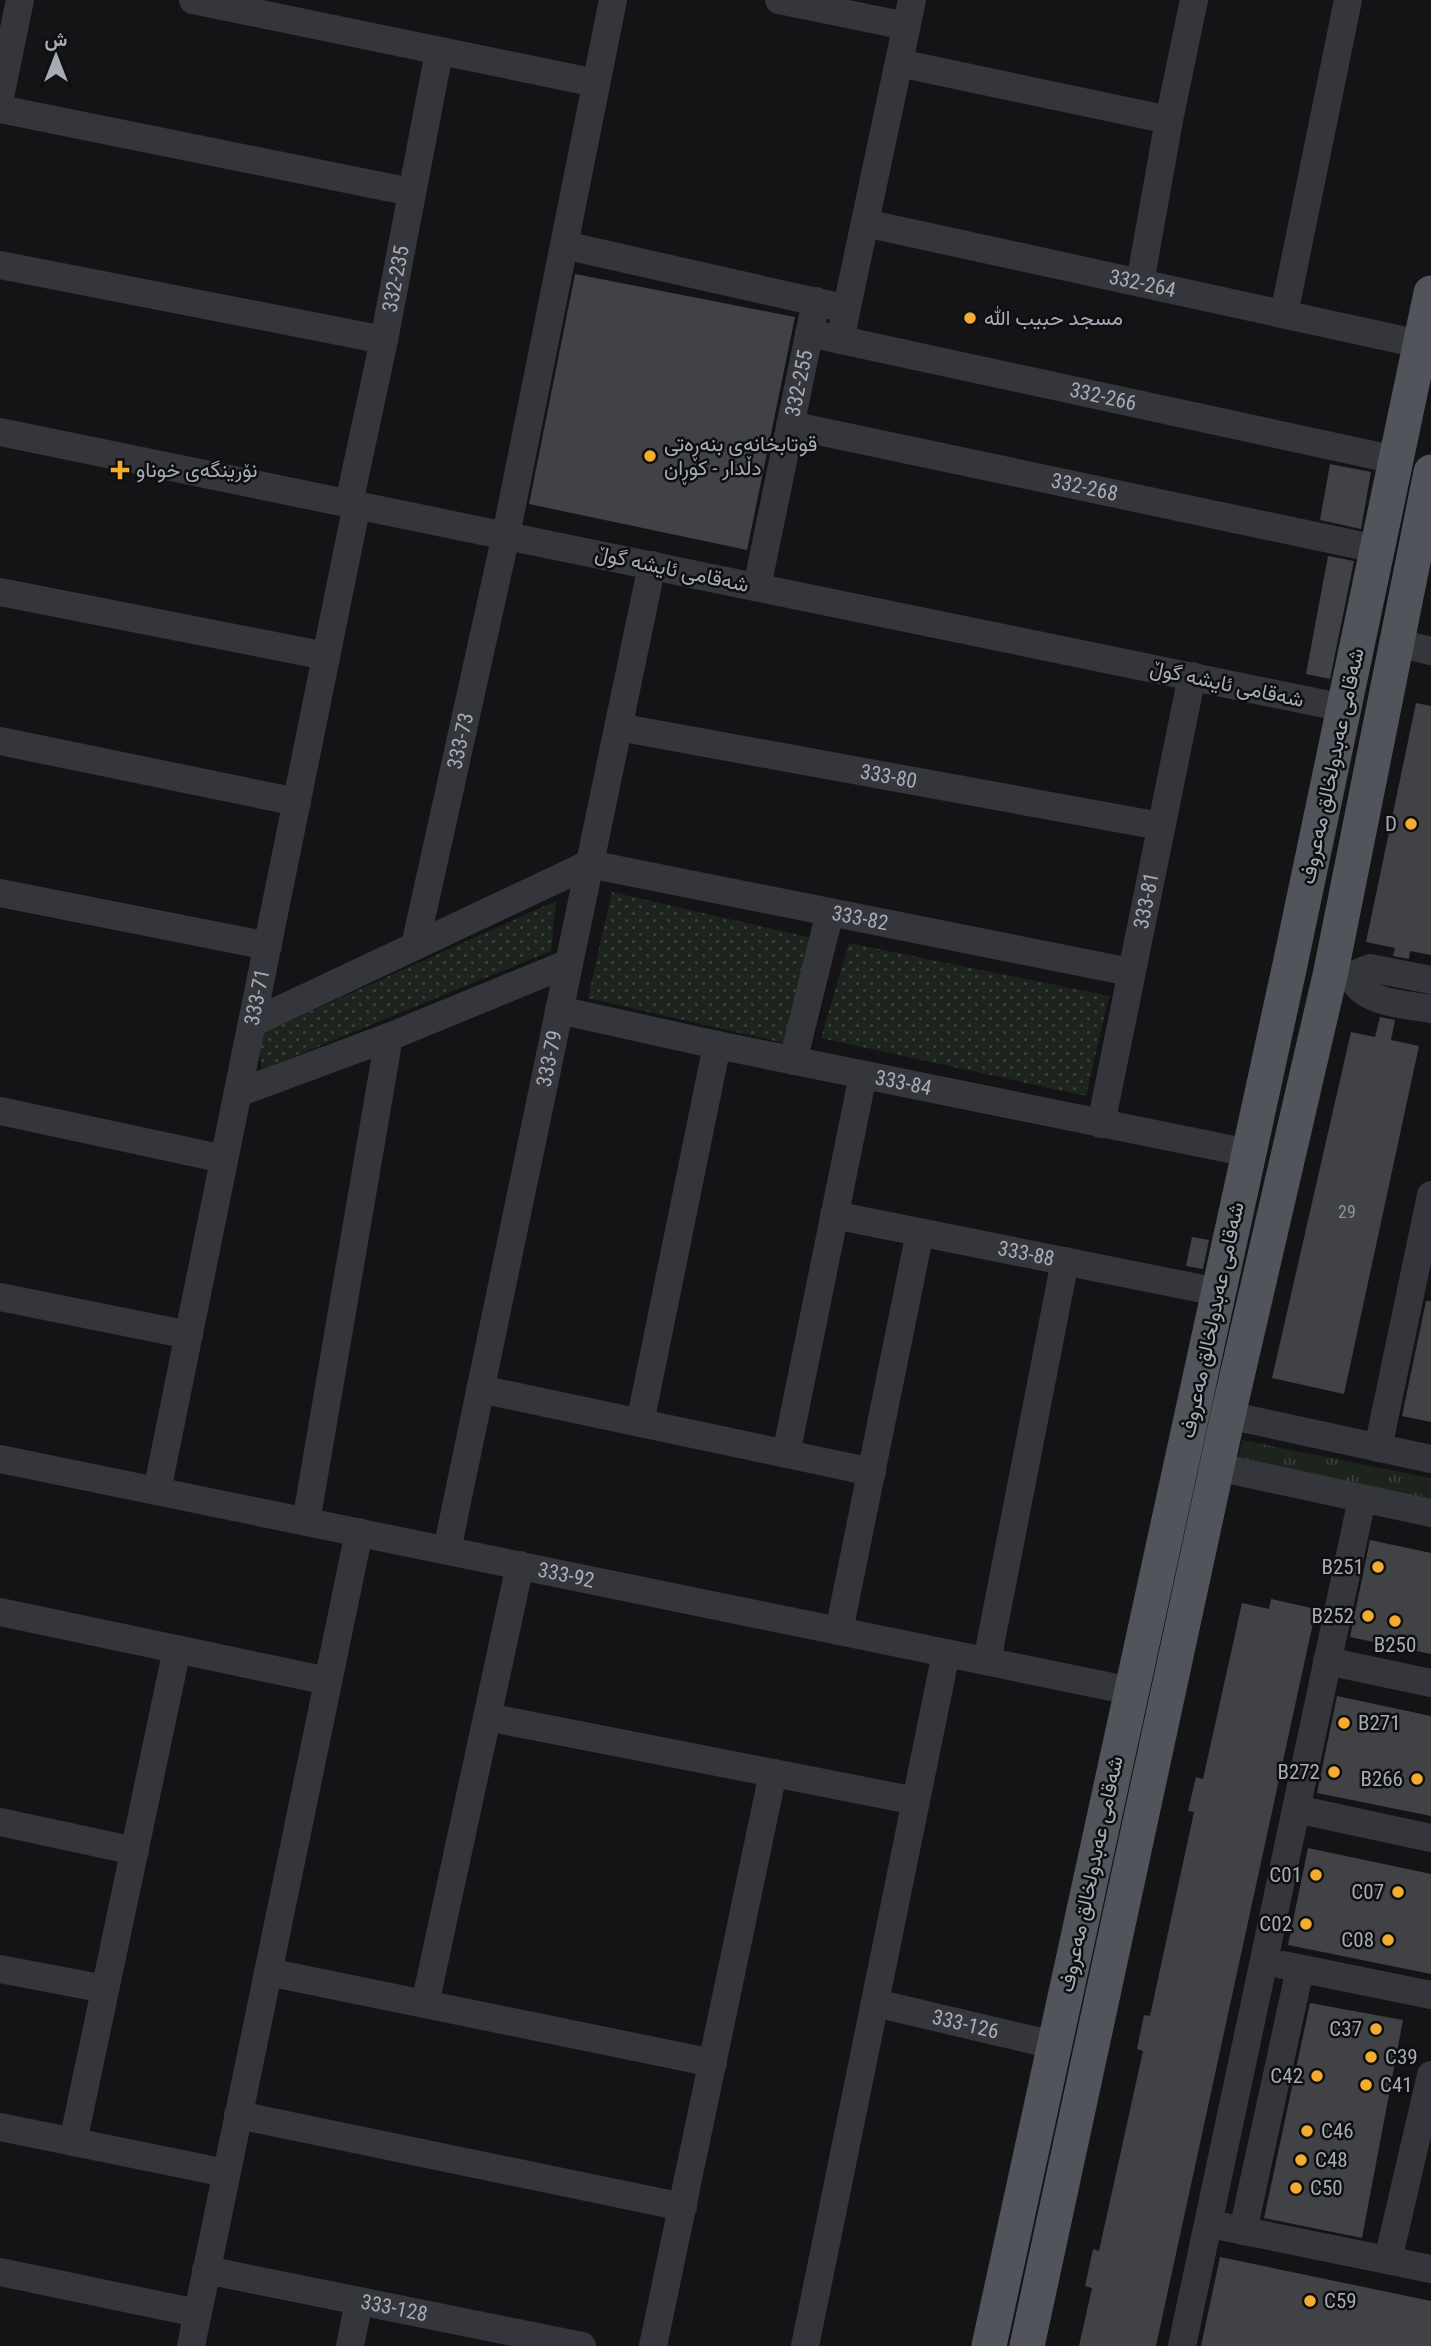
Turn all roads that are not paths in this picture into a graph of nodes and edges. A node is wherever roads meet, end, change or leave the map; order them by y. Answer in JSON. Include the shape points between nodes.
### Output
{"nodes":[{"id":1,"x":20,"y":0,"type":"edge"},
{"id":2,"x":193,"y":0,"type":"edge"},
{"id":3,"x":613,"y":0,"type":"edge"},
{"id":4,"x":779,"y":0,"type":"edge"},
{"id":5,"x":1194,"y":0,"type":"edge"},
{"id":6,"x":1348,"y":0,"type":"edge"},
{"id":7,"x":909,"y":13,"type":"edge"},
{"id":8,"x":439,"y":52,"type":"junction"},
{"id":9,"x":899,"y":63,"type":"junction"},
{"id":10,"x":596,"y":83,"type":"junction"},
{"id":11,"x":0,"y":97,"type":"edge"},
{"id":12,"x":0,"y":109,"type":"edge"},
{"id":13,"x":1169,"y":120,"type":"junction"},
{"id":14,"x":411,"y":192,"type":"junction"},
{"id":15,"x":865,"y":223,"type":"junction"},
{"id":16,"x":564,"y":245,"type":"junction"},
{"id":17,"x":0,"y":265,"type":"edge"},
{"id":18,"x":1140,"y":283,"type":"junction"},
{"id":19,"x":1431,"y":293,"type":"edge"},
{"id":20,"x":816,"y":301,"type":"junction"},
{"id":21,"x":847,"y":309,"type":"junction"},
{"id":22,"x":1284,"y":314,"type":"junction"},
{"id":23,"x":809,"y":333,"type":"junction"},
{"id":24,"x":384,"y":340,"type":"junction"},
{"id":25,"x":840,"y":340,"type":"junction"},
{"id":26,"x":1420,"y":344,"type":"junction"},
{"id":27,"x":790,"y":425,"type":"junction"},
{"id":28,"x":0,"y":432,"type":"edge"},
{"id":29,"x":1396,"y":460,"type":"junction"},
{"id":30,"x":1431,"y":472,"type":"edge"},
{"id":31,"x":353,"y":503,"type":"junction"},
{"id":32,"x":506,"y":535,"type":"junction"},
{"id":33,"x":1377,"y":549,"type":"junction"},
{"id":34,"x":652,"y":565,"type":"junction"},
{"id":35,"x":757,"y":587,"type":"junction"},
{"id":36,"x":0,"y":592,"type":"edge"},
{"id":37,"x":1397,"y":643,"type":"junction"},
{"id":38,"x":1431,"y":651,"type":"edge"},
{"id":39,"x":326,"y":656,"type":"junction"},
{"id":40,"x":1192,"y":677,"type":"junction"},
{"id":41,"x":1344,"y":708,"type":"junction"},
{"id":42,"x":618,"y":727,"type":"junction"},
{"id":43,"x":0,"y":741,"type":"edge"},
{"id":44,"x":297,"y":802,"type":"junction"},
{"id":45,"x":1160,"y":826,"type":"junction"},
{"id":46,"x":589,"y":864,"type":"junction"},
{"id":47,"x":0,"y":893,"type":"edge"},
{"id":48,"x":830,"y":912,"type":"junction"},
{"id":49,"x":268,"y":946,"type":"junction"},
{"id":50,"x":415,"y":946,"type":"junction"},
{"id":51,"x":1291,"y":960,"type":"junction"},
{"id":52,"x":569,"y":963,"type":"junction"},
{"id":53,"x":1130,"y":972,"type":"junction"},
{"id":54,"x":1341,"y":973,"type":"junction"},
{"id":55,"x":1431,"y":980,"type":"edge"},
{"id":56,"x":1431,"y":1009,"type":"edge"},
{"id":57,"x":559,"y":1010,"type":"junction"},
{"id":58,"x":252,"y":1023,"type":"junction"},
{"id":59,"x":389,"y":1037,"type":"junction"},
{"id":60,"x":717,"y":1045,"type":"junction"},
{"id":61,"x":793,"y":1061,"type":"junction"},
{"id":62,"x":863,"y":1075,"type":"junction"},
{"id":63,"x":238,"y":1093,"type":"junction"},
{"id":64,"x":0,"y":1111,"type":"edge"},
{"id":65,"x":1101,"y":1124,"type":"junction"},
{"id":66,"x":1249,"y":1153,"type":"junction"},
{"id":67,"x":224,"y":1159,"type":"junction"},
{"id":68,"x":1431,"y":1195,"type":"edge"},
{"id":69,"x":834,"y":1215,"type":"junction"},
{"id":70,"x":920,"y":1232,"type":"junction"},
{"id":71,"x":1065,"y":1261,"type":"junction"},
{"id":72,"x":1422,"y":1280,"type":"edge"},
{"id":73,"x":1218,"y":1292,"type":"junction"},
{"id":74,"x":0,"y":1297,"type":"edge"},
{"id":75,"x":189,"y":1335,"type":"junction"},
{"id":76,"x":480,"y":1389,"type":"junction"},
{"id":77,"x":1228,"y":1415,"type":"junction"},
{"id":78,"x":640,"y":1423,"type":"junction"},
{"id":79,"x":1378,"y":1448,"type":"junction"},
{"id":80,"x":786,"y":1454,"type":"junction"},
{"id":81,"x":1431,"y":1459,"type":"edge"},
{"id":82,"x":1,"y":1465,"type":"edge"},
{"id":83,"x":1217,"y":1467,"type":"junction"},
{"id":84,"x":873,"y":1472,"type":"junction"},
{"id":85,"x":157,"y":1491,"type":"junction"},
{"id":86,"x":1363,"y":1499,"type":"junction"},
{"id":87,"x":1431,"y":1513,"type":"edge"},
{"id":88,"x":306,"y":1522,"type":"junction"},
{"id":89,"x":359,"y":1532,"type":"junction"},
{"id":90,"x":447,"y":1550,"type":"junction"},
{"id":91,"x":520,"y":1565,"type":"junction"},
{"id":92,"x":0,"y":1612,"type":"edge"},
{"id":93,"x":839,"y":1631,"type":"junction"},
{"id":94,"x":177,"y":1649,"type":"junction"},
{"id":95,"x":946,"y":1653,"type":"junction"},
{"id":96,"x":986,"y":1661,"type":"junction"},
{"id":97,"x":1327,"y":1661,"type":"junction"},
{"id":98,"x":328,"y":1681,"type":"junction"},
{"id":99,"x":1431,"y":1683,"type":"edge"},
{"id":100,"x":1131,"y":1691,"type":"junction"},
{"id":101,"x":487,"y":1717,"type":"junction"},
{"id":102,"x":773,"y":1773,"type":"junction"},
{"id":103,"x":916,"y":1801,"type":"junction"},
{"id":104,"x":1296,"y":1809,"type":"junction"},
{"id":105,"x":0,"y":1822,"type":"edge"},
{"id":106,"x":1431,"y":1838,"type":"edge"},
{"id":107,"x":135,"y":1851,"type":"junction"},
{"id":108,"x":1082,"y":1918,"type":"junction"},
{"id":109,"x":1118,"y":1925,"type":"junction"},
{"id":110,"x":1263,"y":1962,"type":"junction"},
{"id":111,"x":0,"y":1969,"type":"edge"},
{"id":112,"x":1300,"y":1969,"type":"junction"},
{"id":113,"x":268,"y":1972,"type":"junction"},
{"id":114,"x":106,"y":1989,"type":"junction"},
{"id":115,"x":1431,"y":1995,"type":"edge"},
{"id":116,"x":875,"y":2003,"type":"junction"},
{"id":117,"x":425,"y":2004,"type":"junction"},
{"id":118,"x":1054,"y":2045,"type":"junction"},
{"id":119,"x":713,"y":2063,"type":"junction"},
{"id":120,"x":1431,"y":2075,"type":"edge"},
{"id":121,"x":238,"y":2115,"type":"junction"},
{"id":122,"x":0,"y":2127,"type":"edge"},
{"id":123,"x":74,"y":2142,"type":"junction"},
{"id":124,"x":226,"y":2173,"type":"junction"},
{"id":125,"x":682,"y":2207,"type":"junction"},
{"id":126,"x":1208,"y":2223,"type":"junction"},
{"id":127,"x":1243,"y":2231,"type":"junction"},
{"id":128,"x":1388,"y":2260,"type":"junction"},
{"id":129,"x":1431,"y":2269,"type":"edge"},
{"id":130,"x":206,"y":2270,"type":"junction"},
{"id":131,"x":0,"y":2272,"type":"edge"},
{"id":132,"x":359,"y":2301,"type":"junction"},
{"id":133,"x":197,"y":2314,"type":"junction"},
{"id":134,"x":502,"y":2338,"type":"edge"},
{"id":135,"x":191,"y":2346,"type":"edge"},
{"id":136,"x":349,"y":2346,"type":"edge"},
{"id":137,"x":582,"y":2346,"type":"edge"},
{"id":138,"x":653,"y":2346,"type":"edge"},
{"id":139,"x":805,"y":2346,"type":"edge"},
{"id":140,"x":989,"y":2346,"type":"edge"},
{"id":141,"x":1027,"y":2346,"type":"edge"},
{"id":142,"x":1182,"y":2346,"type":"edge"}],
"edges":[{"from":1,"to":11,"type":"street"},
{"from":2,"to":8,"type":"street"},
{"from":3,"to":10,"type":"street","name":"333-73"},
{"from":4,"to":7,"type":"street"},
{"from":5,"to":13,"type":"street"},
{"from":6,"to":22,"type":"street"},
{"from":7,"to":9,"type":"street"},
{"from":8,"to":10,"type":"street"},
{"from":8,"to":14,"type":"street","name":"332-235"},
{"from":9,"to":13,"type":"street"},
{"from":9,"to":15,"type":"street"},
{"from":10,"to":16,"type":"street","name":"333-73"},
{"from":12,"to":14,"type":"street"},
{"from":13,"to":18,"type":"street"},
{"from":14,"to":24,"type":"street","name":"332-235"},
{"from":15,"to":18,"type":"street","name":"332-264"},
{"from":15,"to":21,"type":"street"},
{"from":16,"to":20,"type":"street"},
{"from":16,"to":32,"type":"street","name":"333-73"},
{"from":17,"to":24,"type":"street"},
{"from":18,"to":22,"type":"street","name":"332-264"},
{"from":19,"to":26,"type":"main road","name":"شەقامی عەبدولخالق مەعروف"},
{"from":20,"to":21,"type":"street"},
{"from":20,"to":23,"type":"street","name":"332-255"},
{"from":21,"to":25,"type":"street"},
{"from":22,"to":26,"type":"street","name":"332-264"},
{"from":23,"to":25,"type":"street","name":"332-266"},
{"from":23,"to":27,"type":"street","name":"332-255"},
{"from":24,"to":31,"type":"street","name":"332-235"},
{"from":25,"to":29,"type":"street","name":"332-266"},
{"from":26,"to":29,"type":"main road","name":"شەقامی عەبدولخالق مەعروف"},
{"from":27,"to":33,"type":"street","name":"332-268"},
{"from":27,"to":35,"type":"street","name":"332-255"},
{"from":28,"to":31,"type":"street","name":"شەقامی ئایشە گوڵ"},
{"from":29,"to":33,"type":"main road","name":"شەقامی عەبدولخالق مەعروف"},
{"from":30,"to":37,"type":"main road","name":"شەقامی عەبدولخالق مەعروف"},
{"from":31,"to":32,"type":"street","name":"شەقامی ئایشە گوڵ"},
{"from":31,"to":39,"type":"street","name":"333-71"},
{"from":32,"to":34,"type":"street","name":"شەقامی ئایشە گوڵ"},
{"from":32,"to":50,"type":"street","name":"333-73"},
{"from":33,"to":41,"type":"main road","name":"شەقامی عەبدولخالق مەعروف"},
{"from":34,"to":35,"type":"street","name":"شەقامی ئایشە گوڵ"},
{"from":34,"to":42,"type":"street","name":"333-79"},
{"from":35,"to":40,"type":"street","name":"شەقامی ئایشە گوڵ"},
{"from":36,"to":39,"type":"street"},
{"from":37,"to":38,"type":"street"},
{"from":37,"to":54,"type":"main road","name":"شەقامی عەبدولخالق مەعروف"},
{"from":39,"to":44,"type":"street","name":"333-71"},
{"from":40,"to":41,"type":"street","name":"شەقامی ئایشە گوڵ"},
{"from":40,"to":45,"type":"street","name":"333-81"},
{"from":41,"to":51,"type":"main road","name":"شەقامی عەبدولخالق مەعروف"},
{"from":42,"to":45,"type":"street","name":"333-80"},
{"from":42,"to":46,"type":"street","name":"333-79"},
{"from":43,"to":44,"type":"street"},
{"from":44,"to":49,"type":"street","name":"333-71"},
{"from":45,"to":53,"type":"street","name":"333-81"},
{"from":46,"to":48,"type":"street","name":"333-82"},
{"from":46,"to":50,"type":"street"},
{"from":46,"to":52,"type":"street","name":"333-79"},
{"from":47,"to":49,"type":"street"},
{"from":48,"to":53,"type":"street","name":"333-82"},
{"from":48,"to":61,"type":"street"},
{"from":49,"to":58,"type":"street","name":"333-71"},
{"from":50,"to":58,"type":"street"},
{"from":51,"to":54,"type":"main road"},
{"from":51,"to":66,"type":"main road","name":"شەقامی عەبدولخالق مەعروف"},
{"from":52,"to":57,"type":"street","name":"333-79"},
{"from":52,"to":59,"type":"street"},
{"from":53,"to":65,"type":"street","name":"333-81"},
{"from":54,"to":55,"type":"street","via":[[1370,968]]},
{"from":54,"to":56,"type":"street","via":[[1371,997]]},
{"from":54,"to":77,"type":"main road","name":"شەقامی عەبدولخالق مەعروف"},
{"from":57,"to":60,"type":"street","name":"333-84"},
{"from":57,"to":76,"type":"street","name":"333-79"},
{"from":58,"to":63,"type":"street","name":"333-71"},
{"from":59,"to":63,"type":"street"},
{"from":59,"to":88,"type":"street"},
{"from":60,"to":61,"type":"street","name":"333-84"},
{"from":60,"to":78,"type":"street"},
{"from":61,"to":62,"type":"street","name":"333-84"},
{"from":62,"to":65,"type":"street","name":"333-84"},
{"from":62,"to":69,"type":"street"},
{"from":63,"to":67,"type":"street","name":"333-71"},
{"from":64,"to":67,"type":"street"},
{"from":65,"to":66,"type":"street","name":"333-84"},
{"from":66,"to":73,"type":"main road","name":"شەقامی عەبدولخالق مەعروف"},
{"from":67,"to":75,"type":"street","name":"333-71"},
{"from":68,"to":72,"type":"street"},
{"from":69,"to":70,"type":"street","name":"333-88"},
{"from":69,"to":80,"type":"street"},
{"from":70,"to":71,"type":"street","name":"333-88"},
{"from":70,"to":84,"type":"street"},
{"from":71,"to":73,"type":"street","name":"333-88"},
{"from":71,"to":96,"type":"street"},
{"from":72,"to":79,"type":"street"},
{"from":73,"to":100,"type":"main road","name":"شەقامی عەبدولخالق مەعروف"},
{"from":74,"to":75,"type":"street"},
{"from":75,"to":85,"type":"street","name":"333-71"},
{"from":76,"to":78,"type":"street"},
{"from":76,"to":90,"type":"street","name":"333-79"},
{"from":77,"to":79,"type":"street"},
{"from":77,"to":83,"type":"main road","name":"شەقامی عەبدولخالق مەعروف"},
{"from":78,"to":80,"type":"street"},
{"from":79,"to":81,"type":"street"},
{"from":80,"to":84,"type":"street"},
{"from":82,"to":85,"type":"street","name":"333-92"},
{"from":83,"to":86,"type":"street"},
{"from":83,"to":109,"type":"main road","name":"شەقامی عەبدولخالق مەعروف"},
{"from":84,"to":93,"type":"street"},
{"from":85,"to":88,"type":"street","name":"333-92"},
{"from":86,"to":87,"type":"street"},
{"from":86,"to":97,"type":"street"},
{"from":88,"to":89,"type":"street","name":"333-92"},
{"from":89,"to":90,"type":"street","name":"333-92"},
{"from":89,"to":98,"type":"street"},
{"from":90,"to":91,"type":"street","name":"333-92"},
{"from":91,"to":93,"type":"street","name":"333-92"},
{"from":91,"to":101,"type":"street"},
{"from":92,"to":94,"type":"street"},
{"from":93,"to":95,"type":"street","name":"333-92"},
{"from":94,"to":98,"type":"street"},
{"from":94,"to":107,"type":"street"},
{"from":95,"to":96,"type":"street","name":"333-92"},
{"from":95,"to":103,"type":"street"},
{"from":96,"to":100,"type":"street","name":"333-92"},
{"from":97,"to":99,"type":"street"},
{"from":97,"to":104,"type":"street"},
{"from":98,"to":113,"type":"street"},
{"from":100,"to":108,"type":"main road","name":"شەقامی عەبدولخالق مەعروف"},
{"from":101,"to":102,"type":"street"},
{"from":101,"to":117,"type":"street"},
{"from":102,"to":103,"type":"street"},
{"from":102,"to":119,"type":"street"},
{"from":103,"to":116,"type":"street"},
{"from":104,"to":106,"type":"street"},
{"from":104,"to":110,"type":"street"},
{"from":105,"to":107,"type":"street"},
{"from":107,"to":114,"type":"street"},
{"from":108,"to":109,"type":"main road"},
{"from":108,"to":118,"type":"main road","name":"شەقامی عەبدولخالق مەعروف"},
{"from":109,"to":141,"type":"main road","name":"شەقامی عەبدولخالق مەعروف"},
{"from":110,"to":112,"type":"street"},
{"from":110,"to":126,"type":"street"},
{"from":111,"to":114,"type":"street"},
{"from":112,"to":115,"type":"street"},
{"from":112,"to":127,"type":"street"},
{"from":113,"to":117,"type":"street"},
{"from":113,"to":121,"type":"street"},
{"from":114,"to":123,"type":"street"},
{"from":116,"to":118,"type":"street","name":"333-126"},
{"from":116,"to":139,"type":"street"},
{"from":117,"to":119,"type":"street"},
{"from":118,"to":140,"type":"main road","name":"شەقامی عەبدولخالق مەعروف"},
{"from":119,"to":125,"type":"street"},
{"from":120,"to":128,"type":"street"},
{"from":121,"to":124,"type":"street"},
{"from":121,"to":125,"type":"street"},
{"from":122,"to":123,"type":"street"},
{"from":123,"to":124,"type":"street"},
{"from":124,"to":130,"type":"street"},
{"from":125,"to":138,"type":"street"},
{"from":126,"to":127,"type":"street"},
{"from":126,"to":142,"type":"street"},
{"from":127,"to":128,"type":"street"},
{"from":128,"to":129,"type":"street"},
{"from":130,"to":132,"type":"street","name":"333-128"},
{"from":130,"to":133,"type":"street"},
{"from":131,"to":133,"type":"street"},
{"from":132,"to":134,"type":"street","name":"333-128"},
{"from":132,"to":136,"type":"street"},
{"from":133,"to":135,"type":"street"},
{"from":134,"to":137,"type":"street","name":"333-128"}]}
